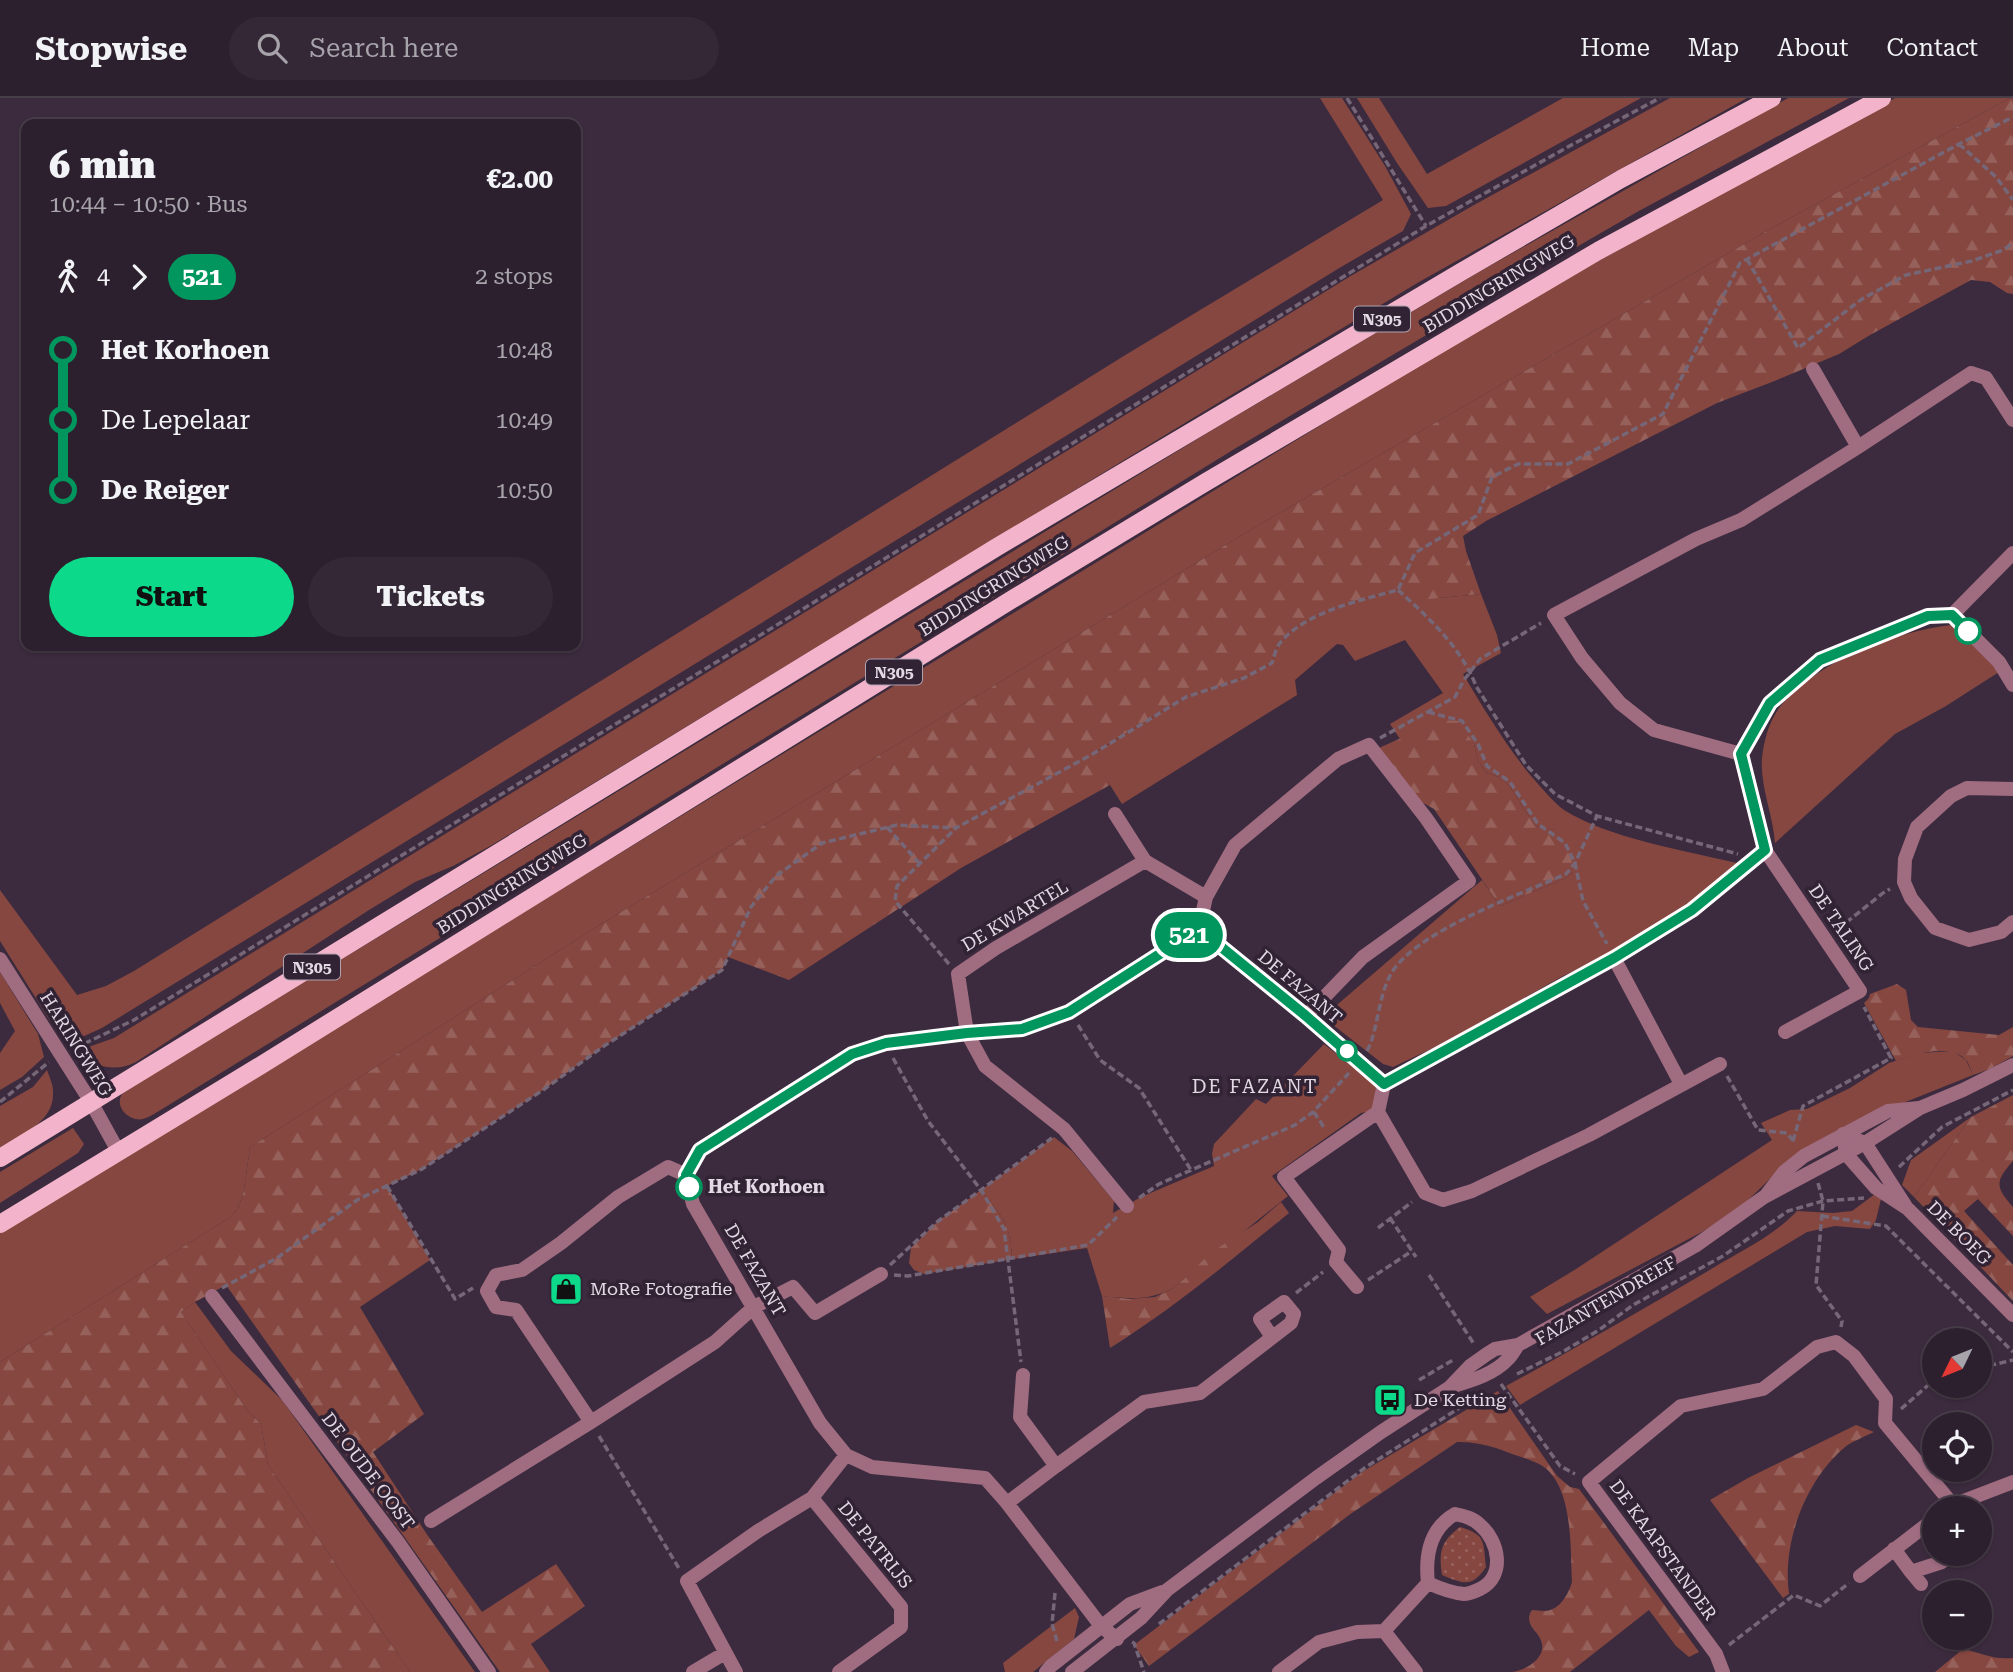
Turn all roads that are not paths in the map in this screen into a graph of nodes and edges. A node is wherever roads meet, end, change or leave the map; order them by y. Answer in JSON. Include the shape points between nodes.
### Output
{"nodes":[{"id":1,"x":1772,"y":98,"type":"edge"},
{"id":2,"x":1882,"y":98,"type":"edge"},
{"id":3,"x":1813,"y":369,"type":"dead end"},
{"id":4,"x":2013,"y":419,"type":"edge"},
{"id":5,"x":1858,"y":447,"type":"junction"},
{"id":6,"x":2013,"y":553,"type":"edge"},
{"id":7,"x":1952,"y":615,"type":"junction"},
{"id":8,"x":2013,"y":685,"type":"edge"},
{"id":9,"x":1741,"y":754,"type":"junction"},
{"id":10,"x":2013,"y":789,"type":"edge"},
{"id":11,"x":1115,"y":814,"type":"dead end"},
{"id":12,"x":1765,"y":850,"type":"junction"},
{"id":13,"x":1145,"y":861,"type":"junction"},
{"id":14,"x":1206,"y":897,"type":"junction"},
{"id":15,"x":2013,"y":922,"type":"edge"},
{"id":16,"x":1199,"y":929,"type":"junction"},
{"id":17,"x":1614,"y":958,"type":"junction"},
{"id":18,"x":0,"y":959,"type":"edge"},
{"id":19,"x":1306,"y":1016,"type":"junction"},
{"id":20,"x":1785,"y":1032,"type":"dead end"},
{"id":21,"x":967,"y":1033,"type":"junction"},
{"id":22,"x":1720,"y":1064,"type":"dead end"},
{"id":23,"x":2013,"y":1065,"type":"edge"},
{"id":24,"x":1384,"y":1084,"type":"junction"},
{"id":25,"x":1681,"y":1084,"type":"junction"},
{"id":26,"x":91,"y":1102,"type":"junction"},
{"id":27,"x":1920,"y":1108,"type":"junction"},
{"id":28,"x":1378,"y":1112,"type":"junction"},
{"id":29,"x":1843,"y":1133,"type":"junction"},
{"id":30,"x":1866,"y":1143,"type":"junction"},
{"id":31,"x":118,"y":1151,"type":"junction"},
{"id":32,"x":1846,"y":1154,"type":"junction"},
{"id":33,"x":0,"y":1158,"type":"edge"},
{"id":34,"x":686,"y":1175,"type":"junction"},
{"id":35,"x":1764,"y":1198,"type":"junction"},
{"id":36,"x":1127,"y":1206,"type":"road end"},
{"id":37,"x":1908,"y":1209,"type":"junction"},
{"id":38,"x":0,"y":1224,"type":"edge"},
{"id":39,"x":881,"y":1274,"type":"road end"},
{"id":40,"x":1357,"y":1287,"type":"road end"},
{"id":41,"x":212,"y":1296,"type":"road end"},
{"id":42,"x":754,"y":1307,"type":"junction"},
{"id":43,"x":2013,"y":1315,"type":"edge"},
{"id":44,"x":1272,"y":1337,"type":"dead end"},
{"id":45,"x":1518,"y":1345,"type":"junction"},
{"id":46,"x":1023,"y":1375,"type":"road end"},
{"id":47,"x":1449,"y":1388,"type":"junction"},
{"id":48,"x":591,"y":1422,"type":"junction"},
{"id":49,"x":846,"y":1455,"type":"junction"},
{"id":50,"x":1056,"y":1466,"type":"junction"},
{"id":51,"x":2013,"y":1482,"type":"edge"},
{"id":52,"x":1942,"y":1496,"type":"edge"},
{"id":53,"x":1976,"y":1496,"type":"edge"},
{"id":54,"x":812,"y":1498,"type":"junction"},
{"id":55,"x":1007,"y":1503,"type":"junction"},
{"id":56,"x":431,"y":1521,"type":"dead end"},
{"id":57,"x":1922,"y":1528,"type":"edge"},
{"id":58,"x":1894,"y":1549,"type":"junction"},
{"id":59,"x":1930,"y":1566,"type":"edge"},
{"id":60,"x":1911,"y":1572,"type":"junction"},
{"id":61,"x":1860,"y":1576,"type":"road end"},
{"id":62,"x":1428,"y":1583,"type":"junction"},
{"id":63,"x":1921,"y":1584,"type":"dead end"},
{"id":64,"x":1167,"y":1590,"type":"junction"},
{"id":65,"x":1101,"y":1626,"type":"junction"},
{"id":66,"x":1384,"y":1631,"type":"junction"},
{"id":67,"x":1120,"y":1644,"type":"junction"},
{"id":68,"x":725,"y":1653,"type":"junction"},
{"id":69,"x":489,"y":1672,"type":"edge"},
{"id":70,"x":693,"y":1672,"type":"edge"},
{"id":71,"x":736,"y":1672,"type":"edge"},
{"id":72,"x":839,"y":1672,"type":"edge"},
{"id":73,"x":1046,"y":1672,"type":"edge"},
{"id":74,"x":1072,"y":1672,"type":"edge"},
{"id":75,"x":1279,"y":1672,"type":"edge"},
{"id":76,"x":1416,"y":1672,"type":"edge"},
{"id":77,"x":1723,"y":1672,"type":"edge"}],
"edges":[{"from":1,"to":26,"type":"main road","name":"BIDDINGRINGWEG","number":"N305","via":[[1472,265],[997,547]]},
{"from":2,"to":31,"type":"main road","name":"BIDDINGRINGWEG","number":"N305","via":[[1598,251],[1217,475]]},
{"from":3,"to":5,"type":"street"},
{"from":4,"to":5,"type":"street","via":[[1986,378],[1971,373]]},
{"from":5,"to":9,"type":"street","via":[[1741,520],[1554,615],[1620,703],[1654,730]]},
{"from":6,"to":7,"type":"street"},
{"from":7,"to":8,"type":"street","via":[[1999,662]]},
{"from":7,"to":9,"type":"street","via":[[1928,616],[1820,660],[1770,703]]},
{"from":9,"to":12,"type":"street"},
{"from":10,"to":15,"type":"street","via":[[1967,788],[1951,796],[1917,827],[1905,859],[1904,882],[1935,928],[1969,940],[2001,932]]},
{"from":11,"to":13,"type":"street"},
{"from":12,"to":17,"type":"street","via":[[1692,910]]},
{"from":12,"to":20,"type":"street","name":"DE TALING","via":[[1860,991]]},
{"from":13,"to":14,"type":"street"},
{"from":13,"to":21,"type":"street","name":"DE KWARTEL","via":[[958,974]]},
{"from":14,"to":16,"type":"street"},
{"from":14,"to":19,"type":"street","via":[[1235,845],[1338,759],[1369,744],[1469,881],[1363,957]]},
{"from":16,"to":19,"type":"street","name":"DE FAZANT"},
{"from":16,"to":21,"type":"street","via":[[1069,1012],[1022,1029]]},
{"from":17,"to":24,"type":"street"},
{"from":17,"to":25,"type":"street"},
{"from":18,"to":26,"type":"street","name":"HARINGWEG"},
{"from":19,"to":24,"type":"street","name":"DE FAZANT"},
{"from":21,"to":34,"type":"street","via":[[886,1043],[852,1054],[700,1150]]},
{"from":21,"to":36,"type":"street","name":"DE KWARTEL","via":[[985,1066],[1064,1129]]},
{"from":22,"to":25,"type":"street"},
{"from":23,"to":27,"type":"street","name":"FAZANTENDREEF"},
{"from":24,"to":28,"type":"street"},
{"from":25,"to":28,"type":"street","via":[[1589,1135],[1472,1191],[1443,1200],[1425,1192]]},
{"from":26,"to":31,"type":"street","name":"HARINGWEG"},
{"from":26,"to":33,"type":"main road","name":"BIDDINGRINGWEG","number":"N305"},
{"from":27,"to":29,"type":"street","name":"FAZANTENDREEF","via":[[1888,1111]]},
{"from":27,"to":30,"type":"street","name":"FAZANTENDREEF"},
{"from":28,"to":40,"type":"street","via":[[1284,1177],[1339,1250],[1336,1262]]},
{"from":29,"to":30,"type":"street"},
{"from":29,"to":32,"type":"street"},
{"from":29,"to":35,"type":"street","name":"FAZANTENDREEF","via":[[1784,1172]]},
{"from":30,"to":32,"type":"street","name":"FAZANTENDREEF"},
{"from":30,"to":37,"type":"street","name":"DE BOEG"},
{"from":31,"to":38,"type":"main road","name":"BIDDINGRINGWEG","number":"N305"},
{"from":32,"to":35,"type":"street","name":"FAZANTENDREEF"},
{"from":32,"to":37,"type":"street","name":"DE BOEG","via":[[1876,1188]]},
{"from":34,"to":42,"type":"street","name":"DE FAZANT","via":[[693,1204]]},
{"from":34,"to":48,"type":"street","via":[[668,1167],[522,1270],[496,1275],[487,1291],[496,1307],[516,1310]]},
{"from":35,"to":45,"type":"street","name":"FAZANTENDREEF","via":[[1695,1245]]},
{"from":37,"to":43,"type":"street","name":"DE BOEG"},
{"from":39,"to":42,"type":"street","via":[[815,1313],[793,1287]]},
{"from":41,"to":69,"type":"street","name":"DE OUDE OOST","via":[[398,1542]]},
{"from":42,"to":48,"type":"street","via":[[715,1342]]},
{"from":42,"to":49,"type":"street","name":"DE FAZANT","via":[[820,1423]]},
{"from":44,"to":50,"type":"street","via":[[1200,1392],[1144,1402]]},
{"from":45,"to":47,"type":"street","name":"FAZANTENDREEF","via":[[1507,1360],[1479,1378]]},
{"from":45,"to":47,"type":"street","name":"FAZANTENDREEF","via":[[1495,1349]]},
{"from":46,"to":50,"type":"street","via":[[1020,1417]]},
{"from":47,"to":64,"type":"street","name":"FAZANTENDREEF","via":[[1316,1478]]},
{"from":48,"to":56,"type":"street"},
{"from":49,"to":54,"type":"street","name":"DE PATRIJS"},
{"from":49,"to":55,"type":"street","name":"DE FAZANT","via":[[872,1467],[985,1478]]},
{"from":50,"to":55,"type":"street"},
{"from":51,"to":53,"type":"street"},
{"from":52,"to":77,"type":"street","name":"DE KAAPSTANDER","via":[[1885,1423],[1886,1399],[1854,1356],[1836,1342],[1817,1347],[1763,1389],[1681,1406],[1589,1482],[1716,1654]]},
{"from":54,"to":68,"type":"street","name":"DE PATRIJS","via":[[687,1581]]},
{"from":54,"to":72,"type":"street","name":"DE PATRIJS","via":[[901,1607],[901,1627]]},
{"from":55,"to":65,"type":"street","name":"DE FAZANT"},
{"from":57,"to":58,"type":"street"},
{"from":58,"to":60,"type":"street"},
{"from":58,"to":61,"type":"street"},
{"from":59,"to":60,"type":"street"},
{"from":60,"to":63,"type":"street"},
{"from":62,"to":62,"type":"street","via":[[1427,1554],[1444,1520],[1455,1514],[1479,1524],[1498,1555],[1493,1579],[1467,1594]]},
{"from":62,"to":66,"type":"street"},
{"from":64,"to":65,"type":"street","name":"FAZANTENDREEF","via":[[1130,1604]]},
{"from":64,"to":67,"type":"street","name":"FAZANTENDREEF"},
{"from":65,"to":67,"type":"street","name":"DE FAZANT"},
{"from":65,"to":73,"type":"street","name":"FAZANTENDREEF"},
{"from":66,"to":75,"type":"street","via":[[1357,1632],[1320,1642]]},
{"from":66,"to":76,"type":"street"},
{"from":67,"to":74,"type":"street","name":"FAZANTENDREEF"},
{"from":68,"to":70,"type":"street"},
{"from":68,"to":71,"type":"street"}]}
